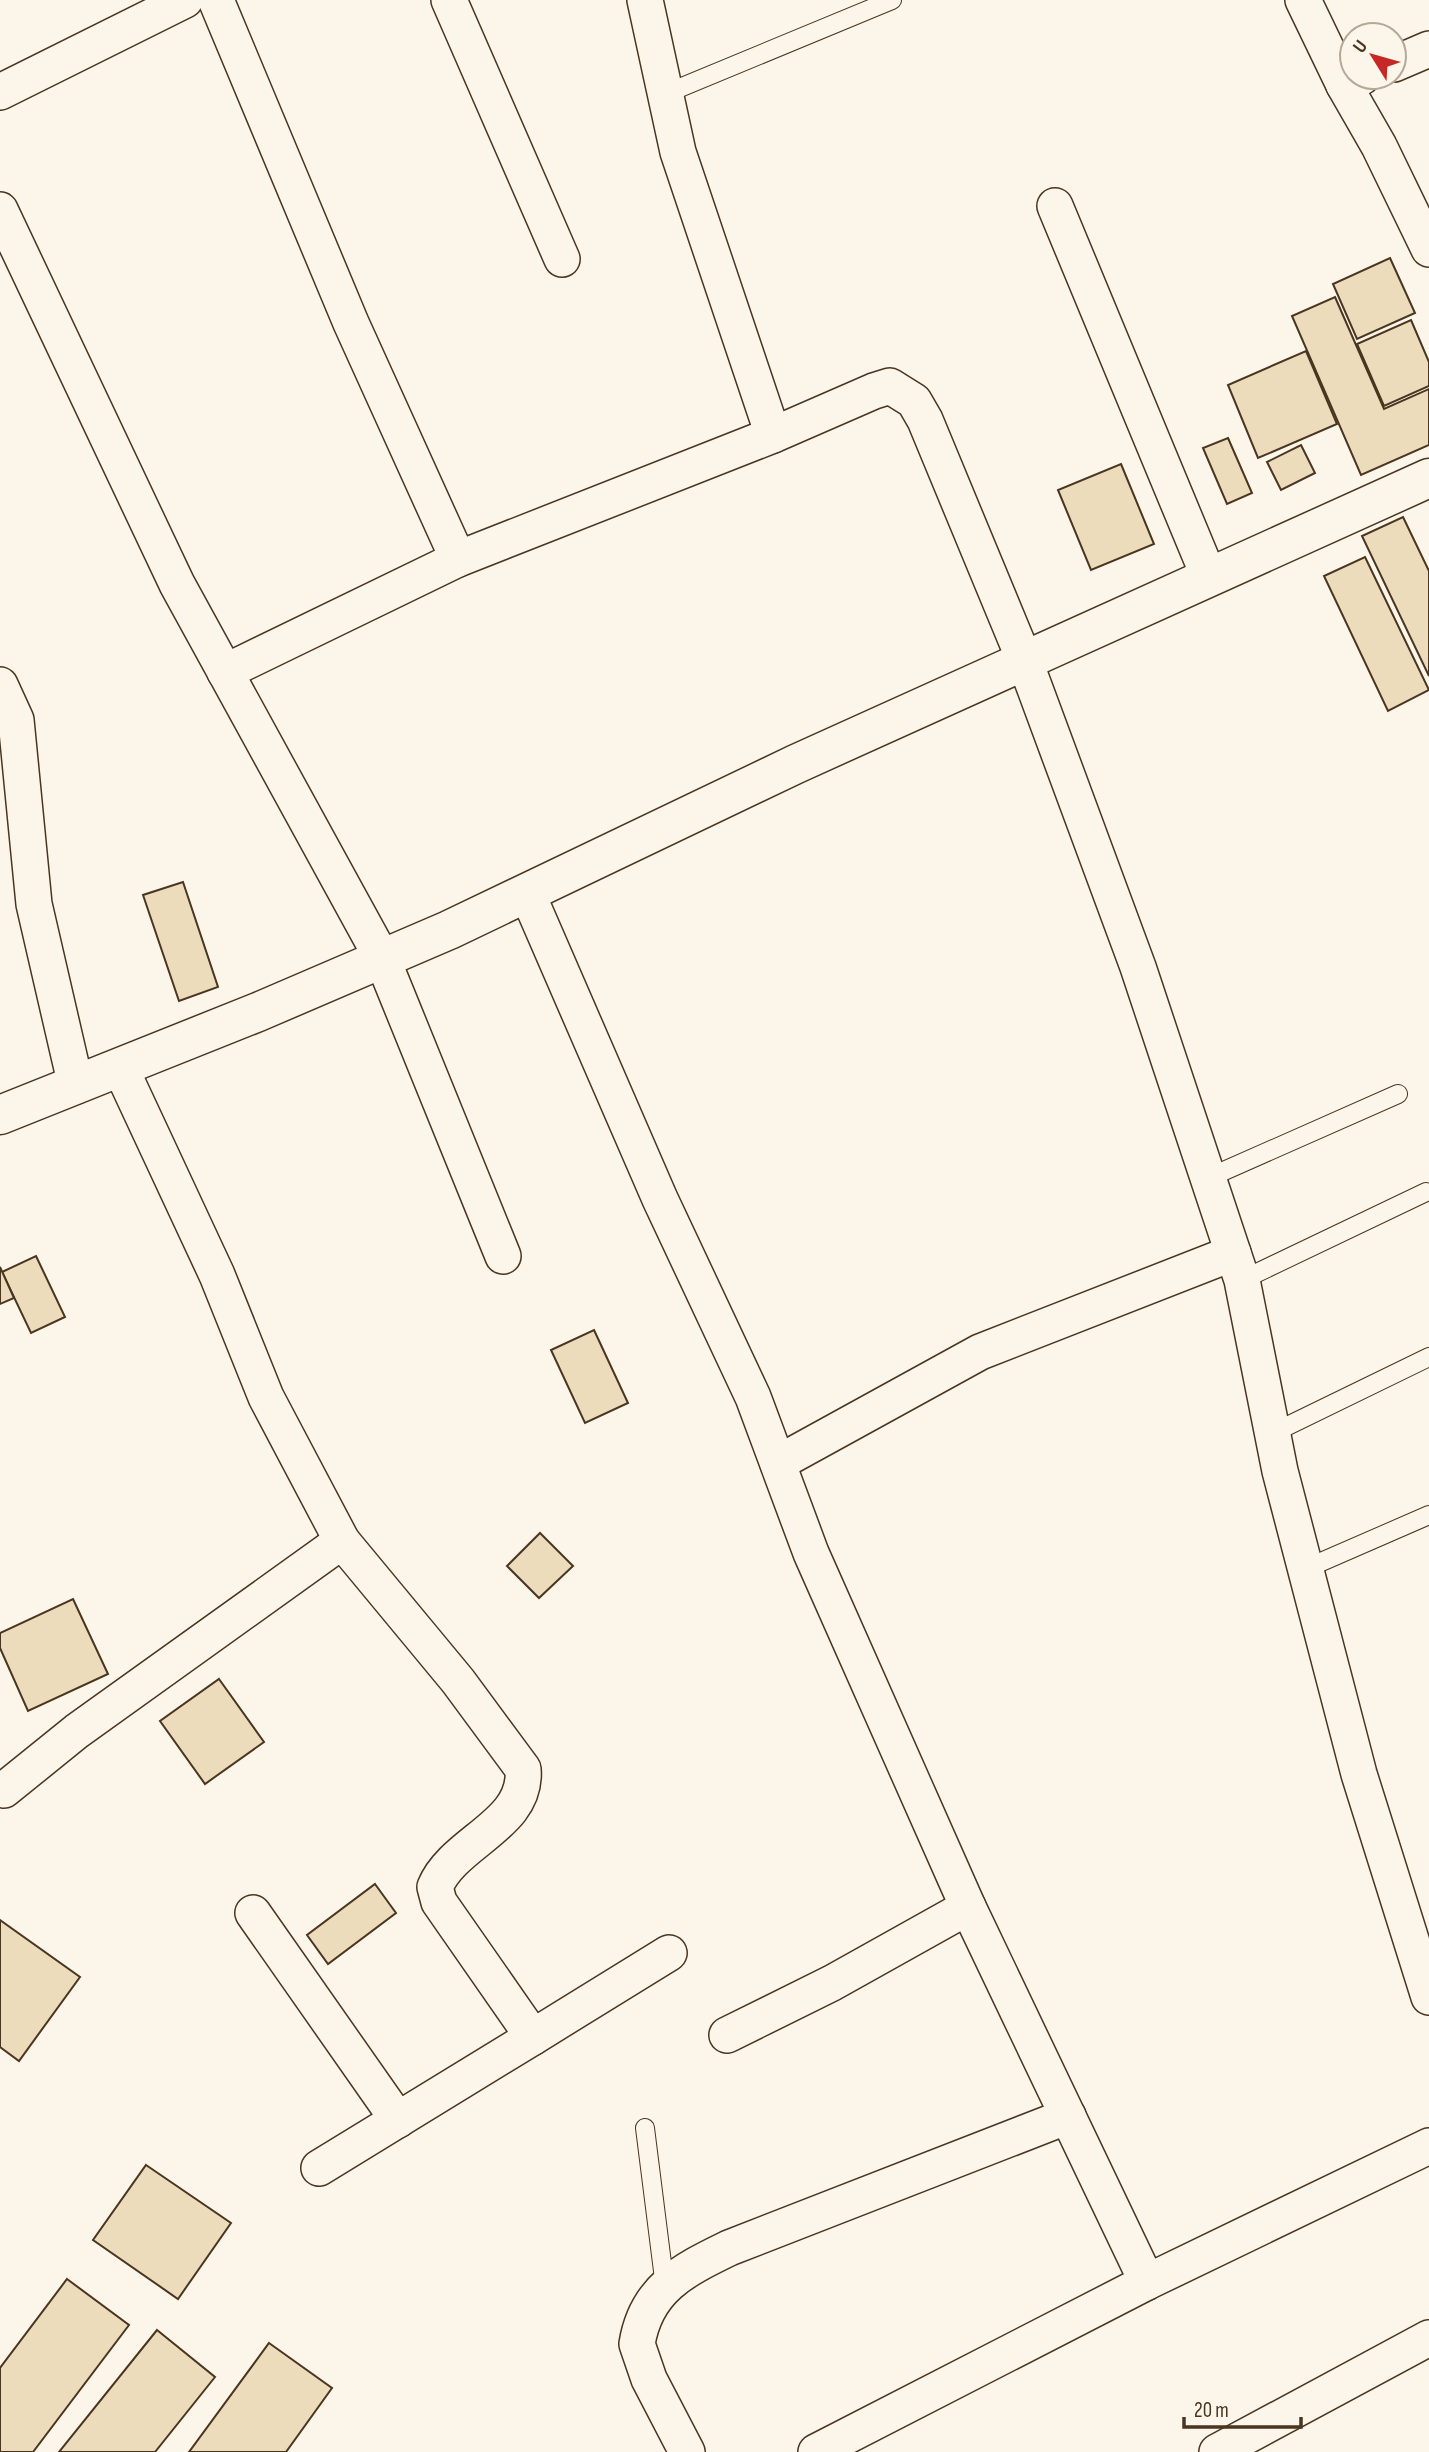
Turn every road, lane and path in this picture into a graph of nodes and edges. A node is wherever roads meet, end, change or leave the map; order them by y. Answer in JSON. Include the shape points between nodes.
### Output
{"nodes":[{"id":1,"x":185,"y":0,"type":"edge"},
{"id":2,"x":216,"y":0,"type":"edge"},
{"id":3,"x":449,"y":0,"type":"edge"},
{"id":4,"x":645,"y":0,"type":"edge"},
{"id":5,"x":892,"y":0,"type":"edge"},
{"id":6,"x":1303,"y":0,"type":"edge"},
{"id":7,"x":1429,"y":49,"type":"edge"},
{"id":8,"x":1338,"y":57,"type":"edge"},
{"id":9,"x":1408,"y":58,"type":"edge"},
{"id":10,"x":1357,"y":91,"type":"edge"},
{"id":11,"x":0,"y":92,"type":"edge"},
{"id":12,"x":665,"y":94,"type":"junction"},
{"id":13,"x":1055,"y":206,"type":"dead end"},
{"id":14,"x":0,"y":210,"type":"edge"},
{"id":15,"x":1429,"y":249,"type":"edge"},
{"id":16,"x":562,"y":259,"type":"dead end"},
{"id":17,"x":773,"y":435,"type":"junction"},
{"id":18,"x":1429,"y":478,"type":"edge"},
{"id":19,"x":458,"y":559,"type":"junction"},
{"id":20,"x":1209,"y":577,"type":"junction"},
{"id":21,"x":1024,"y":659,"type":"junction"},
{"id":22,"x":225,"y":672,"type":"junction"},
{"id":23,"x":0,"y":685,"type":"edge"},
{"id":24,"x":528,"y":895,"type":"junction"},
{"id":25,"x":382,"y":958,"type":"junction"},
{"id":26,"x":121,"y":1069,"type":"junction"},
{"id":27,"x":76,"y":1086,"type":"junction"},
{"id":28,"x":1398,"y":1094,"type":"dead end"},
{"id":29,"x":0,"y":1115,"type":"edge"},
{"id":30,"x":1208,"y":1178,"type":"junction"},
{"id":31,"x":1426,"y":1192,"type":"dead end"},
{"id":32,"x":503,"y":1256,"type":"dead end"},
{"id":33,"x":1238,"y":1266,"type":"junction"},
{"id":34,"x":1429,"y":1357,"type":"edge"},
{"id":35,"x":1273,"y":1433,"type":"junction"},
{"id":36,"x":778,"y":1463,"type":"junction"},
{"id":37,"x":1429,"y":1515,"type":"edge"},
{"id":38,"x":342,"y":1541,"type":"junction"},
{"id":39,"x":1306,"y":1569,"type":"junction"},
{"id":40,"x":4,"y":1790,"type":"dead end"},
{"id":41,"x":968,"y":1907,"type":"junction"},
{"id":42,"x":253,"y":1913,"type":"dead end"},
{"id":43,"x":668,"y":1953,"type":"dead end"},
{"id":44,"x":1429,"y":1997,"type":"edge"},
{"id":45,"x":727,"y":2035,"type":"dead end"},
{"id":46,"x":533,"y":2037,"type":"junction"},
{"id":47,"x":1068,"y":2116,"type":"junction"},
{"id":48,"x":398,"y":2120,"type":"junction"},
{"id":49,"x":645,"y":2128,"type":"dead end"},
{"id":50,"x":1429,"y":2146,"type":"edge"},
{"id":51,"x":319,"y":2168,"type":"dead end"},
{"id":52,"x":1147,"y":2282,"type":"junction"},
{"id":53,"x":664,"y":2287,"type":"junction"},
{"id":54,"x":1429,"y":2338,"type":"edge"},
{"id":55,"x":687,"y":2452,"type":"edge"},
{"id":56,"x":816,"y":2452,"type":"edge"},
{"id":57,"x":1217,"y":2452,"type":"edge"}],
"edges":[{"from":1,"to":11,"type":"street"},
{"from":2,"to":19,"type":"street","via":[[351,323]]},
{"from":3,"to":16,"type":"street"},
{"from":4,"to":12,"type":"street"},
{"from":5,"to":12,"type":"lane"},
{"from":6,"to":8,"type":"street"},
{"from":7,"to":9,"type":"street"},
{"from":10,"to":15,"type":"street"},
{"from":12,"to":17,"type":"street","via":[[678,152]]},
{"from":13,"to":20,"type":"street"},
{"from":14,"to":22,"type":"street","via":[[177,584]]},
{"from":17,"to":19,"type":"street"},
{"from":17,"to":21,"type":"street","via":[[890,386],[914,401]]},
{"from":18,"to":20,"type":"street"},
{"from":19,"to":22,"type":"street"},
{"from":20,"to":21,"type":"street"},
{"from":21,"to":24,"type":"street"},
{"from":21,"to":30,"type":"street","via":[[1138,967]]},
{"from":22,"to":25,"type":"street"},
{"from":23,"to":27,"type":"street","via":[[16,720],[34,904]]},
{"from":24,"to":25,"type":"street"},
{"from":24,"to":36,"type":"street","via":[[660,1199],[753,1397]]},
{"from":25,"to":26,"type":"street"},
{"from":25,"to":32,"type":"street"},
{"from":26,"to":27,"type":"street"},
{"from":26,"to":38,"type":"street","via":[[217,1275],[266,1398]]},
{"from":27,"to":29,"type":"street"},
{"from":28,"to":30,"type":"lane"},
{"from":30,"to":33,"type":"street"},
{"from":31,"to":33,"type":"lane"},
{"from":33,"to":35,"type":"street"},
{"from":33,"to":36,"type":"street","via":[[980,1352]]},
{"from":34,"to":35,"type":"lane"},
{"from":35,"to":39,"type":"street"},
{"from":36,"to":41,"type":"street","via":[[811,1553]]},
{"from":37,"to":39,"type":"lane"},
{"from":38,"to":40,"type":"street","via":[[76,1731]]},
{"from":38,"to":46,"type":"street","via":[[458,1681],[523,1769],[516,1804],[455,1858],[435,1887],[439,1902]]},
{"from":39,"to":44,"type":"street","via":[[1359,1774]]},
{"from":41,"to":45,"type":"street"},
{"from":41,"to":47,"type":"street"},
{"from":42,"to":48,"type":"street"},
{"from":43,"to":46,"type":"street"},
{"from":46,"to":48,"type":"street"},
{"from":47,"to":52,"type":"street"},
{"from":47,"to":53,"type":"street","via":[[729,2248],[679,2273]]},
{"from":48,"to":51,"type":"street"},
{"from":49,"to":53,"type":"lane"},
{"from":50,"to":52,"type":"street"},
{"from":52,"to":56,"type":"street"},
{"from":53,"to":55,"type":"street","via":[[639,2335],[638,2353]]},
{"from":54,"to":57,"type":"street"}]}
